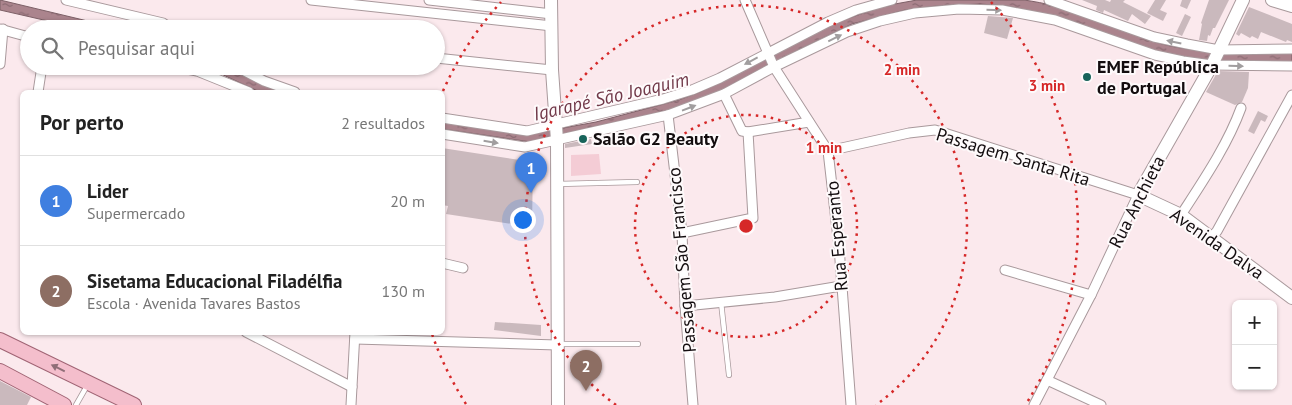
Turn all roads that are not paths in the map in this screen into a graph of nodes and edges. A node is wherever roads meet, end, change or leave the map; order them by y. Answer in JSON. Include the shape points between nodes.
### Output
{"nodes":[{"id":1,"x":66,"y":0,"type":"edge"},
{"id":2,"x":311,"y":0,"type":"edge"},
{"id":3,"x":429,"y":0,"type":"edge"},
{"id":4,"x":551,"y":0,"type":"edge"},
{"id":5,"x":745,"y":0,"type":"edge"},
{"id":6,"x":892,"y":0,"type":"edge"},
{"id":7,"x":1049,"y":0,"type":"edge"},
{"id":8,"x":1243,"y":0,"type":"edge"},
{"id":9,"x":1272,"y":0,"type":"edge"},
{"id":10,"x":1292,"y":6,"type":"edge"},
{"id":11,"x":150,"y":20,"type":"edge"},
{"id":12,"x":552,"y":20,"type":"junction"},
{"id":13,"x":1,"y":29,"type":"edge"},
{"id":14,"x":20,"y":34,"type":"edge"},
{"id":15,"x":1292,"y":49,"type":"edge"},
{"id":16,"x":1216,"y":57,"type":"junction"},
{"id":17,"x":445,"y":59,"type":"edge"},
{"id":18,"x":771,"y":60,"type":"junction"},
{"id":19,"x":0,"y":64,"type":"edge"},
{"id":20,"x":1292,"y":66,"type":"edge"},
{"id":21,"x":552,"y":70,"type":"junction"},
{"id":22,"x":41,"y":75,"type":"edge"},
{"id":23,"x":207,"y":75,"type":"edge"},
{"id":24,"x":252,"y":75,"type":"edge"},
{"id":25,"x":38,"y":90,"type":"edge"},
{"id":26,"x":244,"y":90,"type":"edge"},
{"id":27,"x":289,"y":90,"type":"edge"},
{"id":28,"x":724,"y":94,"type":"junction"},
{"id":29,"x":1292,"y":95,"type":"edge"},
{"id":30,"x":1242,"y":108,"type":"dead end"},
{"id":31,"x":668,"y":116,"type":"junction"},
{"id":32,"x":445,"y":118,"type":"edge"},
{"id":33,"x":809,"y":122,"type":"junction"},
{"id":34,"x":748,"y":132,"type":"junction"},
{"id":35,"x":556,"y":133,"type":"junction"},
{"id":36,"x":445,"y":135,"type":"edge"},
{"id":37,"x":828,"y":151,"type":"junction"},
{"id":38,"x":637,"y":182,"type":"dead end"},
{"id":39,"x":557,"y":184,"type":"junction"},
{"id":40,"x":1138,"y":196,"type":"junction"},
{"id":41,"x":1181,"y":215,"type":"junction"},
{"id":42,"x":682,"y":233,"type":"junction"},
{"id":43,"x":1212,"y":237,"type":"junction"},
{"id":44,"x":445,"y":264,"type":"edge"},
{"id":45,"x":463,"y":268,"type":"dead end"},
{"id":46,"x":1005,"y":270,"type":"dead end"},
{"id":47,"x":841,"y":286,"type":"junction"},
{"id":48,"x":1091,"y":295,"type":"junction"},
{"id":49,"x":1292,"y":298,"type":"edge"},
{"id":50,"x":721,"y":302,"type":"junction"},
{"id":51,"x":685,"y":306,"type":"junction"},
{"id":52,"x":252,"y":335,"type":"edge"},
{"id":53,"x":355,"y":336,"type":"edge"},
{"id":54,"x":0,"y":340,"type":"edge"},
{"id":55,"x":557,"y":344,"type":"junction"},
{"id":56,"x":638,"y":344,"type":"dead end"},
{"id":57,"x":0,"y":371,"type":"edge"},
{"id":58,"x":729,"y":375,"type":"dead end"},
{"id":59,"x":1046,"y":380,"type":"junction"},
{"id":60,"x":89,"y":383,"type":"junction"},
{"id":61,"x":352,"y":387,"type":"junction"},
{"id":62,"x":64,"y":405,"type":"edge"},
{"id":63,"x":76,"y":405,"type":"edge"},
{"id":64,"x":134,"y":405,"type":"edge"},
{"id":65,"x":351,"y":405,"type":"edge"},
{"id":66,"x":558,"y":405,"type":"edge"},
{"id":67,"x":693,"y":405,"type":"edge"},
{"id":68,"x":851,"y":405,"type":"edge"},
{"id":69,"x":1034,"y":405,"type":"edge"},
{"id":70,"x":1101,"y":405,"type":"edge"}],
"edges":[{"from":1,"to":11,"type":"street"},
{"from":2,"to":12,"type":"street"},
{"from":3,"to":12,"type":"street"},
{"from":4,"to":12,"type":"street"},
{"from":5,"to":18,"type":"street","name":"Rua Esperanto"},
{"from":6,"to":18,"type":"street","via":[[856,10],[808,31]]},
{"from":16,"to":7,"type":"street","one_way":true},
{"from":8,"to":16,"type":"street","name":"Rua Anchieta"},
{"from":9,"to":10,"type":"street"},
{"from":12,"to":21,"type":"street"},
{"from":13,"to":14,"type":"street"},
{"from":13,"to":19,"type":"street"},
{"from":15,"to":16,"type":"street"},
{"from":18,"to":16,"type":"street","one_way":true,"via":[[880,21],[915,13],[959,9],[1002,10],[1055,20],[1155,55],[1182,61]]},
{"from":16,"to":20,"type":"street","one_way":true},
{"from":16,"to":40,"type":"street","name":"Rua Anchieta"},
{"from":17,"to":21,"type":"street"},
{"from":18,"to":28,"type":"street"},
{"from":18,"to":33,"type":"street","name":"Rua Esperanto"},
{"from":18,"to":35,"type":"street","one_way":true,"via":[[692,90]]},
{"from":21,"to":35,"type":"street"},
{"from":22,"to":25,"type":"street"},
{"from":23,"to":26,"type":"street"},
{"from":24,"to":27,"type":"street"},
{"from":31,"to":28,"type":"street","one_way":true},
{"from":28,"to":34,"type":"street","via":[[742,131]]},
{"from":29,"to":43,"type":"street"},
{"from":30,"to":41,"type":"street","via":[[1218,156]]},
{"from":31,"to":35,"type":"street"},
{"from":31,"to":42,"type":"street","name":"Passagem São Francisco"},
{"from":32,"to":35,"type":"street"},
{"from":33,"to":34,"type":"street"},
{"from":33,"to":37,"type":"street","name":"Rua Esperanto"},
{"from":34,"to":42,"type":"street","via":[[753,218]]},
{"from":36,"to":35,"type":"street","one_way":true,"via":[[525,148]]},
{"from":35,"to":39,"type":"street"},
{"from":37,"to":40,"type":"street","name":"Passagem Santa Rita","via":[[936,130]]},
{"from":37,"to":47,"type":"street","name":"Rua Esperanto"},
{"from":38,"to":39,"type":"lane"},
{"from":39,"to":55,"type":"street"},
{"from":40,"to":41,"type":"street","name":"Avenida Dalva"},
{"from":40,"to":48,"type":"street","name":"Rua Anchieta"},
{"from":41,"to":43,"type":"street","name":"Avenida Dalva"},
{"from":42,"to":51,"type":"street","name":"Passagem São Francisco"},
{"from":43,"to":49,"type":"street","name":"Avenida Dalva"},
{"from":44,"to":45,"type":"street"},
{"from":46,"to":48,"type":"street"},
{"from":47,"to":50,"type":"street"},
{"from":47,"to":68,"type":"street","name":"Rua Esperanto"},
{"from":48,"to":59,"type":"street","name":"Rua Anchieta"},
{"from":50,"to":51,"type":"street"},
{"from":50,"to":58,"type":"lane"},
{"from":51,"to":67,"type":"street","name":"Passagem São Francisco"},
{"from":52,"to":61,"type":"street"},
{"from":53,"to":55,"type":"street"},
{"from":53,"to":61,"type":"street"},
{"from":60,"to":54,"type":"main road","one_way":true},
{"from":55,"to":56,"type":"lane"},
{"from":55,"to":66,"type":"street"},
{"from":57,"to":62,"type":"main road"},
{"from":59,"to":69,"type":"street","name":"Rua Anchieta"},
{"from":59,"to":70,"type":"street"},
{"from":60,"to":63,"type":"lane"},
{"from":60,"to":64,"type":"main road"},
{"from":61,"to":65,"type":"street"}]}
